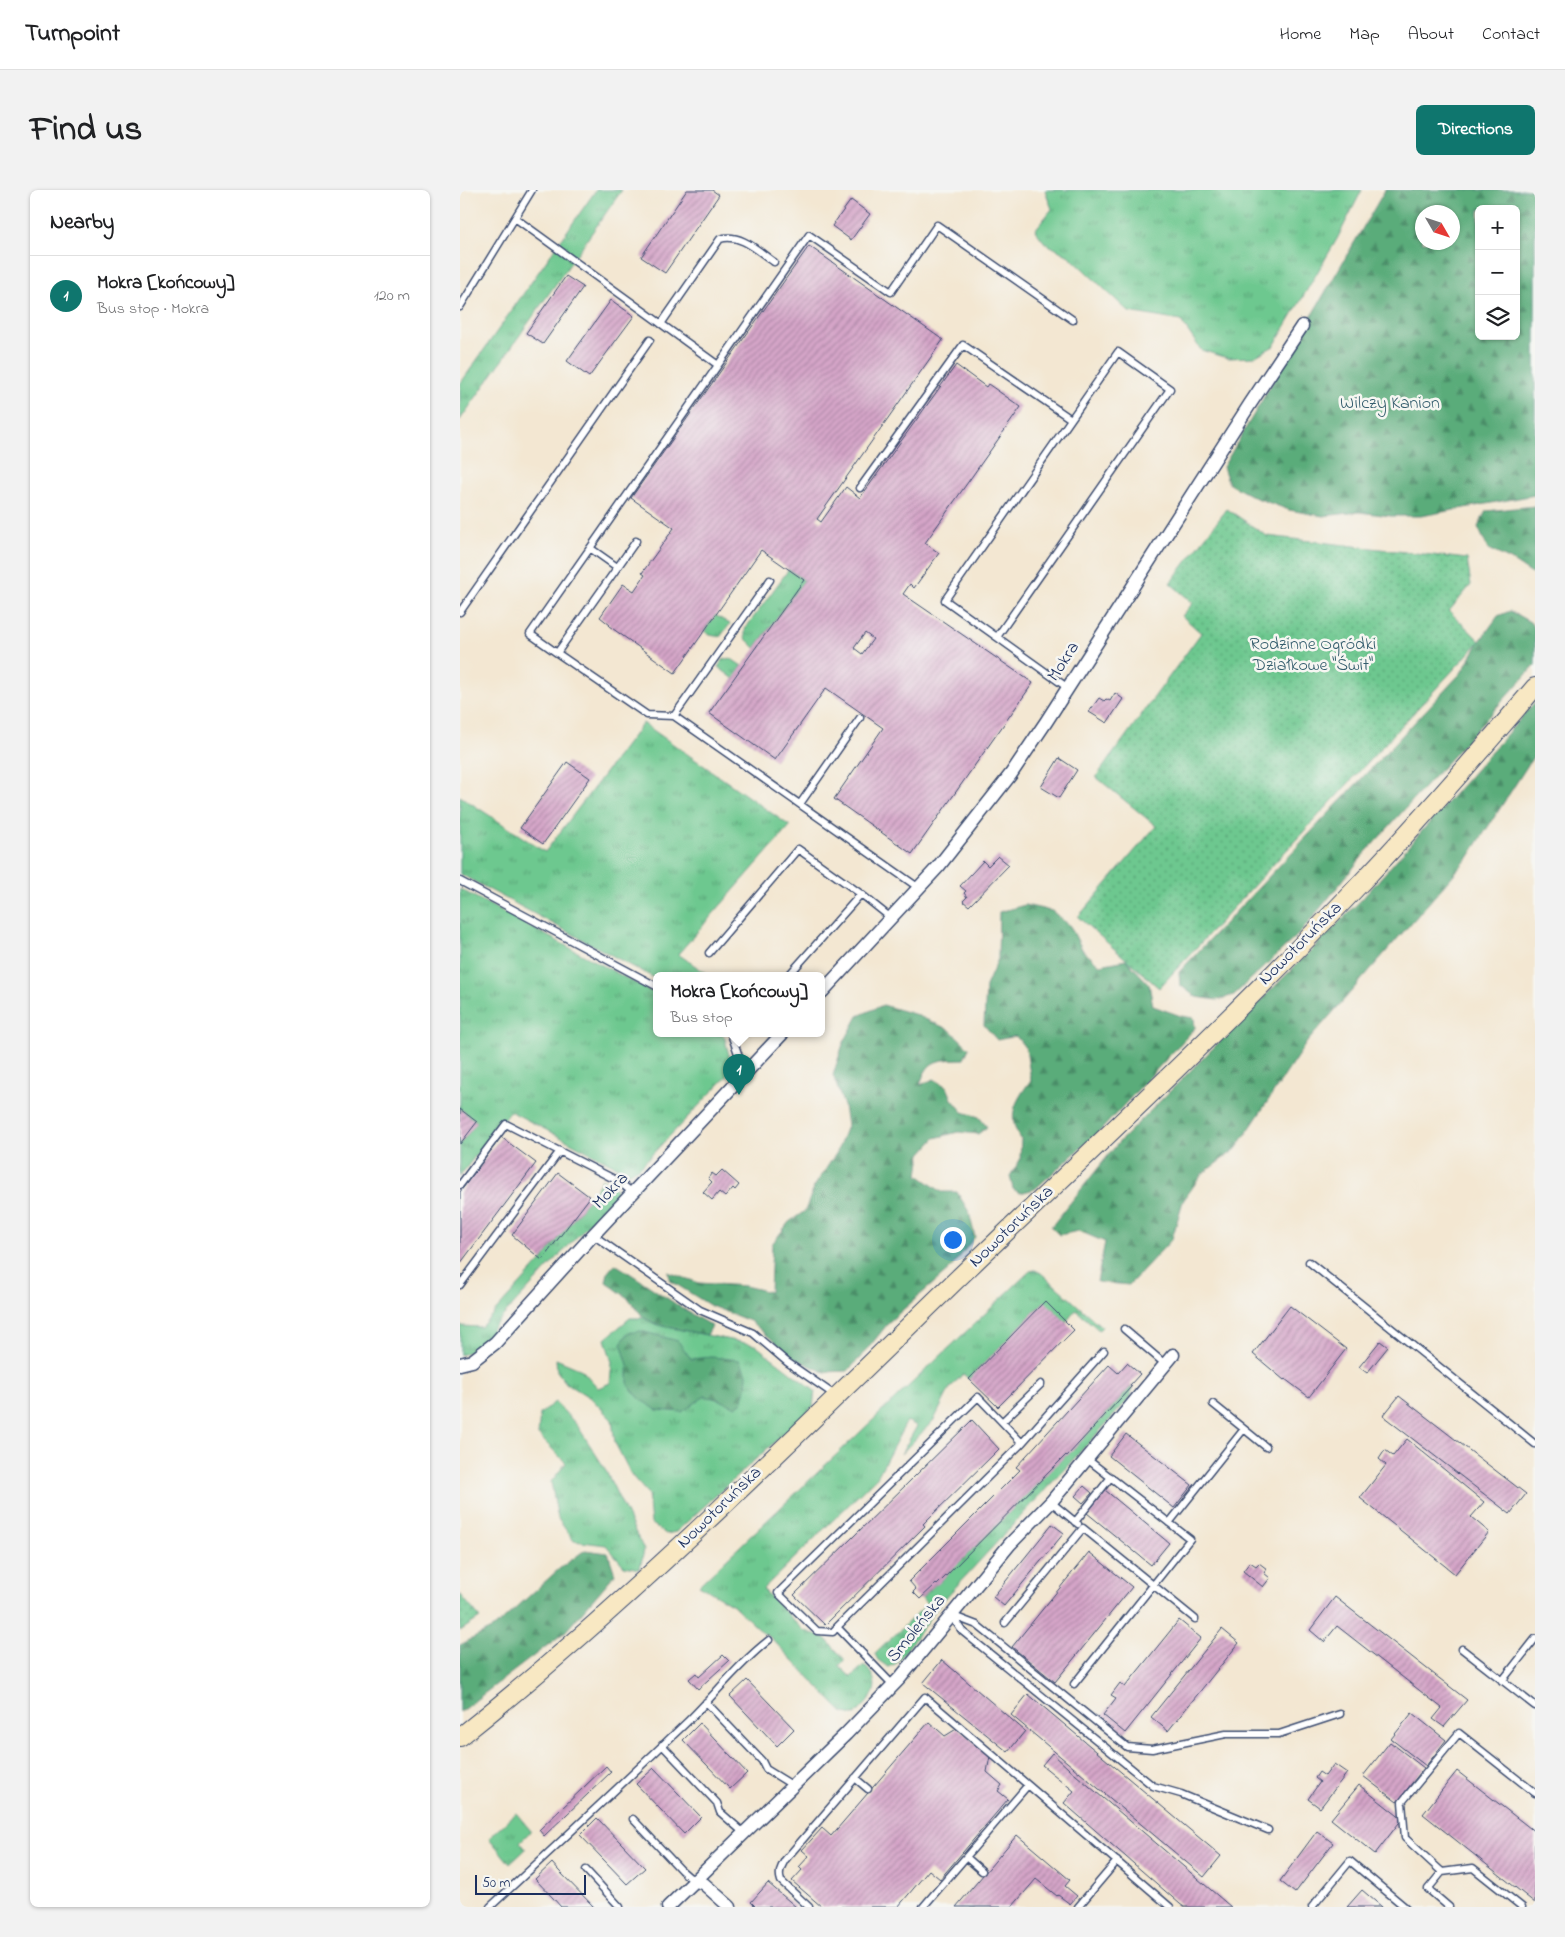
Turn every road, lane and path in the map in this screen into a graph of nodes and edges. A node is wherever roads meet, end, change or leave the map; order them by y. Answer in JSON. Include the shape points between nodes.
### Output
{"nodes":[{"id":1,"x":532,"y":190,"type":"edge"},
{"id":2,"x":515,"y":218,"type":"junction"},
{"id":3,"x":774,"y":262,"type":"dead end"},
{"id":4,"x":460,"y":307,"type":"edge"},
{"id":5,"x":1073,"y":320,"type":"dead end"},
{"id":6,"x":661,"y":324,"type":"junction"},
{"id":7,"x":1302,"y":326,"type":"dead end"},
{"id":8,"x":650,"y":340,"type":"dead end"},
{"id":9,"x":718,"y":365,"type":"junction"},
{"id":10,"x":1071,"y":419,"type":"junction"},
{"id":11,"x":860,"y":488,"type":"dead end"},
{"id":12,"x":636,"y":541,"type":"dead end"},
{"id":13,"x":590,"y":548,"type":"junction"},
{"id":14,"x":617,"y":567,"type":"junction"},
{"id":15,"x":770,"y":580,"type":"dead end"},
{"id":16,"x":460,"y":612,"type":"edge"},
{"id":17,"x":997,"y":638,"type":"junction"},
{"id":18,"x":557,"y":653,"type":"junction"},
{"id":19,"x":1535,"y":687,"type":"edge"},
{"id":20,"x":1068,"y":688,"type":"junction"},
{"id":21,"x":674,"y":716,"type":"junction"},
{"id":22,"x":860,"y":718,"type":"dead end"},
{"id":23,"x":800,"y":804,"type":"junction"},
{"id":24,"x":460,"y":881,"type":"edge"},
{"id":25,"x":919,"y":888,"type":"junction"},
{"id":26,"x":860,"y":894,"type":"junction"},
{"id":27,"x":891,"y":918,"type":"junction"},
{"id":28,"x":709,"y":953,"type":"dead end"},
{"id":29,"x":792,"y":972,"type":"edge"},
{"id":30,"x":653,"y":984,"type":"edge"},
{"id":31,"x":825,"y":989,"type":"edge"},
{"id":32,"x":732,"y":1037,"type":"edge"},
{"id":33,"x":779,"y":1037,"type":"edge"},
{"id":34,"x":745,"y":1073,"type":"junction"},
{"id":35,"x":560,"y":1151,"type":"junction"},
{"id":36,"x":460,"y":1185,"type":"edge"},
{"id":37,"x":633,"y":1192,"type":"junction"},
{"id":38,"x":593,"y":1235,"type":"junction"},
{"id":39,"x":1309,"y":1262,"type":"dead end"},
{"id":40,"x":460,"y":1285,"type":"edge"},
{"id":41,"x":1124,"y":1329,"type":"dead end"},
{"id":42,"x":1104,"y":1351,"type":"dead end"},
{"id":43,"x":1169,"y":1359,"type":"joint"},
{"id":44,"x":460,"y":1364,"type":"edge"},
{"id":45,"x":1041,"y":1384,"type":"dead end"},
{"id":46,"x":836,"y":1396,"type":"junction"},
{"id":47,"x":1213,"y":1404,"type":"dead end"},
{"id":48,"x":1002,"y":1422,"type":"junction"},
{"id":49,"x":1244,"y":1429,"type":"junction"},
{"id":50,"x":1022,"y":1443,"type":"junction"},
{"id":51,"x":1535,"y":1444,"type":"edge"},
{"id":52,"x":1266,"y":1448,"type":"dead end"},
{"id":53,"x":1086,"y":1458,"type":"junction"},
{"id":54,"x":1111,"y":1477,"type":"junction"},
{"id":55,"x":1051,"y":1502,"type":"junction"},
{"id":56,"x":1075,"y":1522,"type":"junction"},
{"id":57,"x":1170,"y":1523,"type":"junction"},
{"id":58,"x":1082,"y":1528,"type":"junction"},
{"id":59,"x":1153,"y":1585,"type":"junction"},
{"id":60,"x":951,"y":1615,"type":"junction"},
{"id":61,"x":1195,"y":1619,"type":"dead end"},
{"id":62,"x":1005,"y":1623,"type":"dead end"},
{"id":63,"x":837,"y":1627,"type":"junction"},
{"id":64,"x":1535,"y":1638,"type":"edge"},
{"id":65,"x":769,"y":1640,"type":"dead end"},
{"id":66,"x":1462,"y":1649,"type":"dead end"},
{"id":67,"x":1502,"y":1681,"type":"junction"},
{"id":68,"x":1074,"y":1684,"type":"dead end"},
{"id":69,"x":892,"y":1685,"type":"junction"},
{"id":70,"x":706,"y":1702,"type":"junction"},
{"id":71,"x":1535,"y":1706,"type":"edge"},
{"id":72,"x":1340,"y":1714,"type":"dead end"},
{"id":73,"x":460,"y":1737,"type":"edge"},
{"id":74,"x":662,"y":1746,"type":"junction"},
{"id":75,"x":855,"y":1778,"type":"junction"},
{"id":76,"x":792,"y":1785,"type":"junction"},
{"id":77,"x":1028,"y":1785,"type":"junction"},
{"id":78,"x":868,"y":1789,"type":"dead end"},
{"id":79,"x":1535,"y":1793,"type":"edge"},
{"id":80,"x":633,"y":1819,"type":"dead end"},
{"id":81,"x":1268,"y":1830,"type":"dead end"},
{"id":82,"x":744,"y":1833,"type":"junction"},
{"id":83,"x":966,"y":1857,"type":"junction"},
{"id":84,"x":1117,"y":1861,"type":"junction"},
{"id":85,"x":586,"y":1870,"type":"dead end"},
{"id":86,"x":982,"y":1871,"type":"dead end"},
{"id":87,"x":1442,"y":1872,"type":"junction"},
{"id":88,"x":696,"y":1880,"type":"junction"},
{"id":89,"x":616,"y":1905,"type":"edge"},
{"id":90,"x":490,"y":1907,"type":"edge"},
{"id":91,"x":668,"y":1907,"type":"edge"},
{"id":92,"x":730,"y":1907,"type":"edge"},
{"id":93,"x":809,"y":1907,"type":"edge"},
{"id":94,"x":923,"y":1907,"type":"edge"},
{"id":95,"x":1078,"y":1907,"type":"edge"},
{"id":96,"x":1170,"y":1907,"type":"edge"},
{"id":97,"x":1312,"y":1907,"type":"edge"},
{"id":98,"x":1405,"y":1907,"type":"edge"},
{"id":99,"x":1449,"y":1907,"type":"edge"},
{"id":100,"x":1522,"y":1907,"type":"edge"}],
"edges":[{"from":1,"to":2,"type":"lane"},
{"from":2,"to":4,"type":"lane"},
{"from":2,"to":6,"type":"lane"},
{"from":3,"to":6,"type":"lane","via":[[737,238],[720,239]]},
{"from":5,"to":9,"type":"lane","via":[[937,225],[891,292],[810,234]]},
{"from":6,"to":9,"type":"lane"},
{"from":7,"to":20,"type":"street","name":"Mokra"},
{"from":8,"to":16,"type":"lane"},
{"from":9,"to":13,"type":"lane"},
{"from":10,"to":11,"type":"lane","via":[[963,345]]},
{"from":10,"to":17,"type":"lane","via":[[946,600]]},
{"from":10,"to":17,"type":"lane","via":[[1118,352],[1170,389]]},
{"from":12,"to":14,"type":"lane"},
{"from":13,"to":14,"type":"lane"},
{"from":13,"to":18,"type":"lane","via":[[530,634]]},
{"from":14,"to":18,"type":"lane"},
{"from":15,"to":21,"type":"lane"},
{"from":17,"to":20,"type":"lane"},
{"from":18,"to":21,"type":"lane","via":[[647,715]]},
{"from":19,"to":46,"type":"main road","name":"Nowotoruńska","via":[[1471,763],[1353,892],[1172,1074]]},
{"from":20,"to":25,"type":"street","name":"Mokra","via":[[993,798]]},
{"from":21,"to":23,"type":"lane"},
{"from":22,"to":23,"type":"lane"},
{"from":23,"to":25,"type":"lane"},
{"from":24,"to":30,"type":"lane"},
{"from":25,"to":27,"type":"street","name":"Mokra"},
{"from":26,"to":27,"type":"lane"},
{"from":26,"to":28,"type":"lane","via":[[798,849]]},
{"from":26,"to":29,"type":"lane"},
{"from":27,"to":31,"type":"street","name":"Mokra"},
{"from":32,"to":34,"type":"lane"},
{"from":33,"to":34,"type":"street","name":"Mokra"},
{"from":34,"to":37,"type":"street","name":"Mokra"},
{"from":35,"to":36,"type":"lane","via":[[506,1124]]},
{"from":35,"to":37,"type":"lane"},
{"from":35,"to":40,"type":"lane"},
{"from":37,"to":38,"type":"street","name":"Mokra"},
{"from":38,"to":44,"type":"street","name":"Mokra","via":[[495,1343],[472,1361]]},
{"from":38,"to":46,"type":"lane","via":[[700,1310],[753,1333],[787,1362]]},
{"from":39,"to":51,"type":"lane"},
{"from":41,"to":43,"type":"lane"},
{"from":42,"to":50,"type":"lane"},
{"from":43,"to":53,"type":"street","name":"Smoleńska"},
{"from":45,"to":48,"type":"lane"},
{"from":46,"to":73,"type":"main road","name":"Nowotoruńska","via":[[672,1555],[572,1645]]},
{"from":47,"to":49,"type":"lane"},
{"from":48,"to":50,"type":"lane"},
{"from":48,"to":63,"type":"lane","via":[[978,1397],[778,1593],[817,1631],[833,1632]]},
{"from":49,"to":52,"type":"lane"},
{"from":49,"to":57,"type":"lane"},
{"from":50,"to":63,"type":"lane"},
{"from":53,"to":54,"type":"lane"},
{"from":53,"to":55,"type":"street","name":"Smoleńska"},
{"from":54,"to":56,"type":"lane"},
{"from":54,"to":57,"type":"lane"},
{"from":55,"to":56,"type":"lane"},
{"from":55,"to":60,"type":"street","name":"Smoleńska","via":[[1010,1544]]},
{"from":56,"to":58,"type":"lane"},
{"from":57,"to":59,"type":"lane","via":[[1190,1539]]},
{"from":58,"to":59,"type":"lane"},
{"from":58,"to":62,"type":"lane"},
{"from":59,"to":61,"type":"lane"},
{"from":59,"to":68,"type":"lane"},
{"from":60,"to":69,"type":"street","name":"Smoleńska"},
{"from":60,"to":72,"type":"lane","via":[[977,1625],[1127,1747],[1152,1749],[1226,1734],[1279,1734]]},
{"from":60,"to":81,"type":"lane","via":[[962,1631],[1153,1786],[1181,1794]]},
{"from":63,"to":69,"type":"lane"},
{"from":64,"to":67,"type":"lane"},
{"from":65,"to":70,"type":"lane","via":[[744,1661]]},
{"from":66,"to":67,"type":"lane"},
{"from":67,"to":71,"type":"lane"},
{"from":69,"to":76,"type":"street","name":"Smoleńska"},
{"from":70,"to":74,"type":"lane"},
{"from":70,"to":76,"type":"lane","via":[[766,1769]]},
{"from":74,"to":82,"type":"lane","via":[[717,1803],[720,1812]]},
{"from":74,"to":90,"type":"lane"},
{"from":75,"to":77,"type":"lane","via":[[925,1697]]},
{"from":75,"to":78,"type":"lane"},
{"from":75,"to":93,"type":"lane","via":[[781,1867],[779,1877],[784,1885]]},
{"from":76,"to":82,"type":"street","name":"Smoleńska"},
{"from":77,"to":83,"type":"lane"},
{"from":77,"to":84,"type":"lane"},
{"from":79,"to":87,"type":"lane","via":[[1459,1733],[1402,1802],[1405,1838]]},
{"from":80,"to":88,"type":"lane","via":[[689,1878]]},
{"from":82,"to":88,"type":"street","name":"Smoleńska"},
{"from":83,"to":86,"type":"lane"},
{"from":83,"to":94,"type":"lane"},
{"from":84,"to":95,"type":"lane"},
{"from":84,"to":96,"type":"lane"},
{"from":85,"to":89,"type":"lane"},
{"from":87,"to":99,"type":"lane","via":[[1428,1889]]},
{"from":87,"to":100,"type":"lane","via":[[1473,1868]]},
{"from":88,"to":91,"type":"street","name":"Smoleńska"},
{"from":88,"to":92,"type":"street"},
{"from":97,"to":98,"type":"lane","via":[[1350,1861]]}]}
